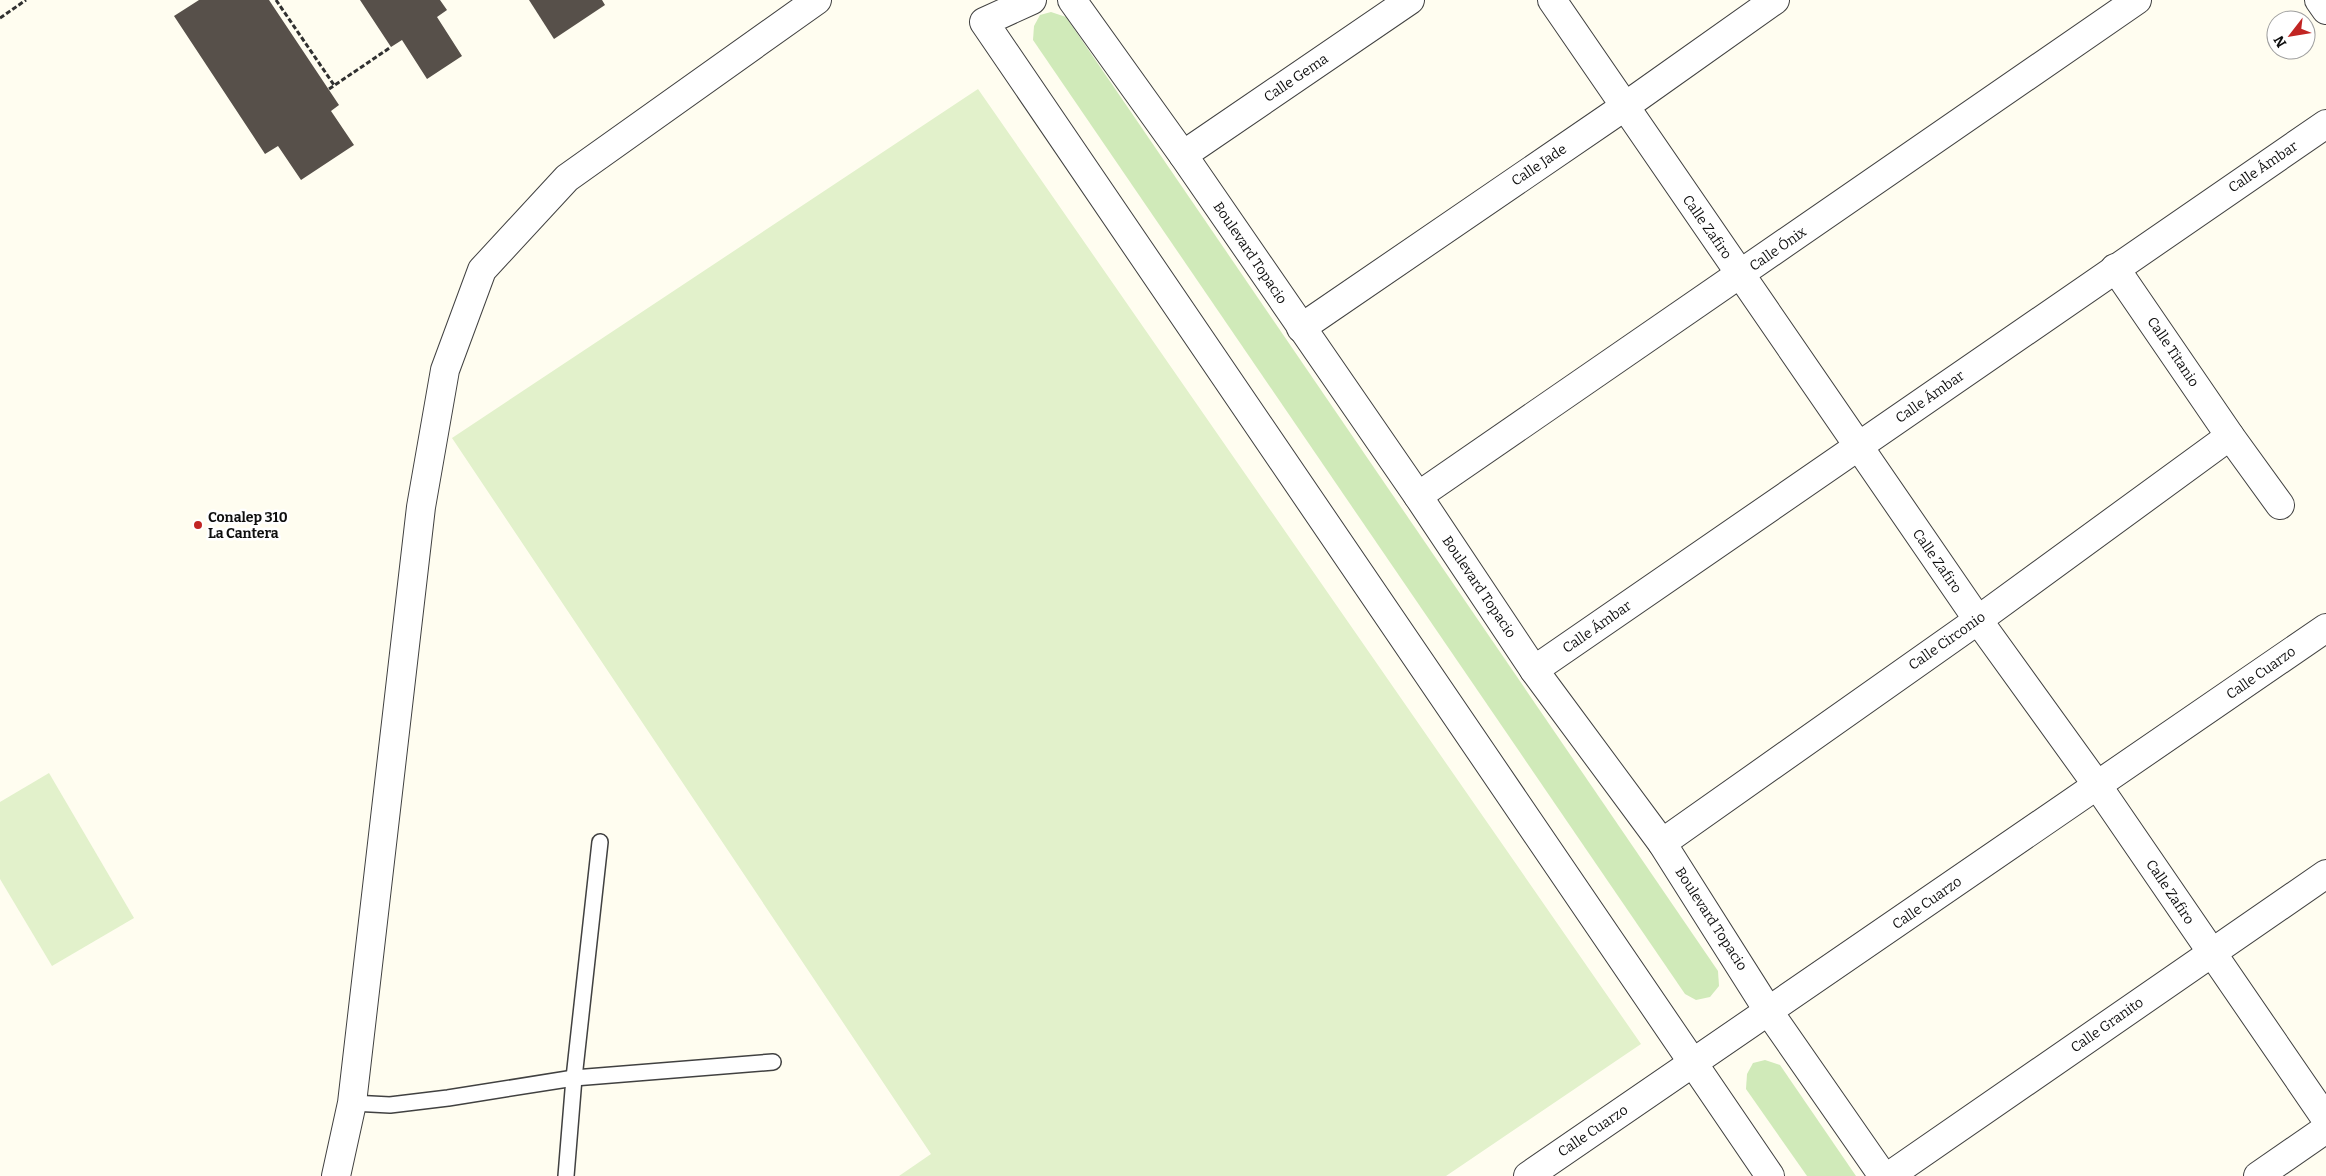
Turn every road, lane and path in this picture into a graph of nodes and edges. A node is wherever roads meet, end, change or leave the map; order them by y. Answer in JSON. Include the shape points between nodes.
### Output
{"nodes":[{"id":1,"x":26,"y":0,"type":"edge"},
{"id":2,"x":276,"y":0,"type":"edge"},
{"id":3,"x":817,"y":0,"type":"edge"},
{"id":4,"x":1032,"y":0,"type":"edge"},
{"id":5,"x":1072,"y":0,"type":"edge"},
{"id":6,"x":1410,"y":0,"type":"edge"},
{"id":7,"x":1552,"y":0,"type":"edge"},
{"id":8,"x":1776,"y":0,"type":"edge"},
{"id":9,"x":2137,"y":0,"type":"edge"},
{"id":10,"x":2319,"y":0,"type":"edge"},
{"id":11,"x":2326,"y":10,"type":"edge"},
{"id":12,"x":0,"y":18,"type":"edge"},
{"id":13,"x":391,"y":47,"type":"dead end"},
{"id":14,"x":334,"y":85,"type":"junction"},
{"id":15,"x":329,"y":89,"type":"dead end"},
{"id":16,"x":1624,"y":107,"type":"junction"},
{"id":17,"x":2326,"y":124,"type":"edge"},
{"id":18,"x":1183,"y":155,"type":"junction"},
{"id":19,"x":2115,"y":268,"type":"junction"},
{"id":20,"x":1740,"y":275,"type":"junction"},
{"id":21,"x":1301,"y":328,"type":"junction"},
{"id":22,"x":2230,"y":436,"type":"junction"},
{"id":23,"x":1858,"y":446,"type":"junction"},
{"id":24,"x":1418,"y":496,"type":"junction"},
{"id":25,"x":2280,"y":505,"type":"dead end"},
{"id":26,"x":1978,"y":620,"type":"junction"},
{"id":27,"x":2326,"y":628,"type":"edge"},
{"id":28,"x":1534,"y":670,"type":"junction"},
{"id":29,"x":2097,"y":785,"type":"junction"},
{"id":30,"x":600,"y":842,"type":"dead end"},
{"id":31,"x":1662,"y":843,"type":"junction"},
{"id":32,"x":2326,"y":874,"type":"edge"},
{"id":33,"x":2212,"y":952,"type":"junction"},
{"id":34,"x":1769,"y":1012,"type":"junction"},
{"id":35,"x":773,"y":1062,"type":"dead end"},
{"id":36,"x":1693,"y":1063,"type":"junction"},
{"id":37,"x":574,"y":1078,"type":"junction"},
{"id":38,"x":352,"y":1103,"type":"junction"},
{"id":39,"x":2326,"y":1119,"type":"edge"},
{"id":40,"x":2326,"y":1129,"type":"edge"},
{"id":41,"x":336,"y":1176,"type":"edge"},
{"id":42,"x":566,"y":1176,"type":"edge"},
{"id":43,"x":1528,"y":1176,"type":"edge"},
{"id":44,"x":1770,"y":1176,"type":"edge"},
{"id":45,"x":1883,"y":1176,"type":"edge"},
{"id":46,"x":1889,"y":1176,"type":"edge"},
{"id":47,"x":2258,"y":1176,"type":"edge"}],
"edges":[{"from":1,"to":12,"type":"path"},
{"from":2,"to":14,"type":"path"},
{"from":3,"to":38,"type":"street","via":[[568,178],[482,270],[445,370],[421,507]]},
{"from":4,"to":36,"type":"street","via":[[984,22]]},
{"from":5,"to":18,"type":"street","name":"Boulevard Topacio"},
{"from":6,"to":18,"type":"street","name":"Calle Gema"},
{"from":7,"to":16,"type":"street","name":"Calle Zafiro"},
{"from":8,"to":16,"type":"street","name":"Calle Jade"},
{"from":9,"to":20,"type":"street","name":"Calle Ónix"},
{"from":10,"to":11,"type":"street"},
{"from":13,"to":14,"type":"path"},
{"from":14,"to":15,"type":"path"},
{"from":16,"to":20,"type":"street","name":"Calle Zafiro"},
{"from":16,"to":21,"type":"street","name":"Calle Jade"},
{"from":17,"to":19,"type":"street","name":"Calle Ámbar"},
{"from":18,"to":21,"type":"street","name":"Boulevard Topacio"},
{"from":19,"to":22,"type":"street","name":"Calle Titanio"},
{"from":19,"to":23,"type":"street","name":"Calle Ámbar"},
{"from":20,"to":23,"type":"street","name":"Calle Zafiro"},
{"from":20,"to":24,"type":"street","name":"Calle Ónix"},
{"from":21,"to":24,"type":"street","name":"Boulevard Topacio"},
{"from":22,"to":25,"type":"street","name":"Calle Titanio"},
{"from":22,"to":26,"type":"street","name":"Calle Circonio"},
{"from":23,"to":26,"type":"street","name":"Calle Zafiro"},
{"from":23,"to":28,"type":"street","name":"Calle Ámbar"},
{"from":24,"to":28,"type":"street","name":"Boulevard Topacio"},
{"from":26,"to":29,"type":"street","name":"Calle Zafiro"},
{"from":26,"to":31,"type":"street","name":"Calle Circonio"},
{"from":27,"to":29,"type":"street","name":"Calle Cuarzo"},
{"from":28,"to":31,"type":"street","name":"Boulevard Topacio"},
{"from":29,"to":33,"type":"street","name":"Calle Zafiro"},
{"from":29,"to":34,"type":"street","name":"Calle Cuarzo"},
{"from":30,"to":37,"type":"lane"},
{"from":31,"to":34,"type":"street","name":"Boulevard Topacio"},
{"from":32,"to":33,"type":"street","name":"Calle Granito"},
{"from":33,"to":39,"type":"street","name":"Calle Zafiro"},
{"from":33,"to":46,"type":"street","name":"Calle Granito"},
{"from":34,"to":36,"type":"street","name":"Calle Cuarzo"},
{"from":34,"to":45,"type":"street","name":"Boulevard Topacio"},
{"from":35,"to":37,"type":"lane"},
{"from":36,"to":43,"type":"street","name":"Calle Cuarzo"},
{"from":36,"to":44,"type":"street"},
{"from":37,"to":38,"type":"lane","via":[[390,1105]]},
{"from":37,"to":42,"type":"lane"},
{"from":38,"to":41,"type":"street"},
{"from":40,"to":47,"type":"street"}]}
